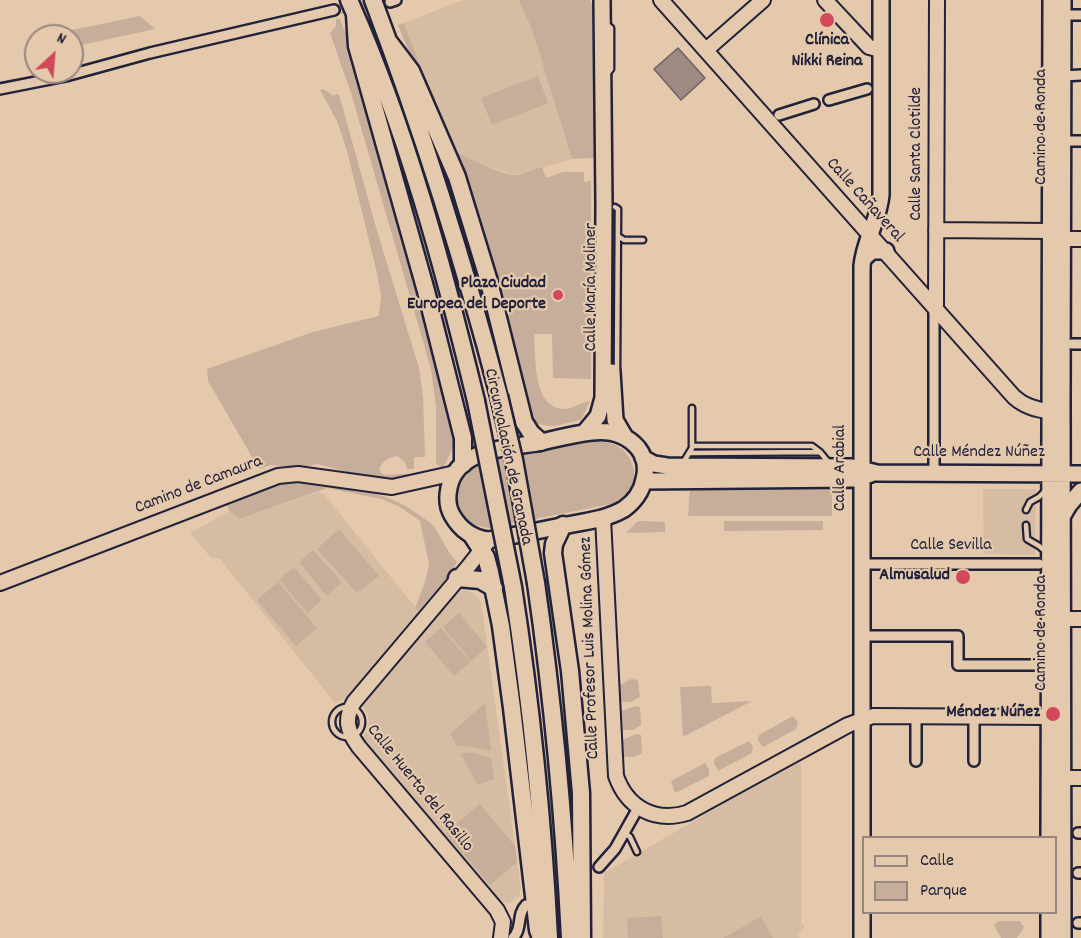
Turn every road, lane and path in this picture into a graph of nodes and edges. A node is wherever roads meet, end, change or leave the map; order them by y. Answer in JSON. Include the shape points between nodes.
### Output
{"nodes":[{"id":1,"x":661,"y":0,"type":"edge"},
{"id":2,"x":763,"y":0,"type":"edge"},
{"id":3,"x":825,"y":0,"type":"edge"},
{"id":4,"x":881,"y":0,"type":"edge"},
{"id":5,"x":937,"y":0,"type":"edge"},
{"id":6,"x":386,"y":1,"type":"edge"},
{"id":7,"x":352,"y":7,"type":"edge"},
{"id":8,"x":603,"y":7,"type":"edge"},
{"id":9,"x":1057,"y":8,"type":"edge"},
{"id":10,"x":334,"y":10,"type":"tunnel mouth"},
{"id":11,"x":1081,"y":15,"type":"edge"},
{"id":12,"x":389,"y":42,"type":"junction"},
{"id":13,"x":706,"y":50,"type":"junction"},
{"id":14,"x":881,"y":50,"type":"junction"},
{"id":15,"x":1063,"y":75,"type":"junction"},
{"id":16,"x":1081,"y":75,"type":"edge"},
{"id":17,"x":867,"y":89,"type":"dead end"},
{"id":18,"x":0,"y":90,"type":"edge"},
{"id":19,"x":829,"y":100,"type":"dead end"},
{"id":20,"x":814,"y":104,"type":"dead end"},
{"id":21,"x":779,"y":115,"type":"dead end"},
{"id":22,"x":1063,"y":141,"type":"junction"},
{"id":23,"x":1081,"y":141,"type":"edge"},
{"id":24,"x":609,"y":166,"type":"junction"},
{"id":25,"x":615,"y":207,"type":"junction"},
{"id":26,"x":936,"y":230,"type":"junction"},
{"id":27,"x":870,"y":233,"type":"junction"},
{"id":28,"x":617,"y":235,"type":"junction"},
{"id":29,"x":1056,"y":235,"type":"junction"},
{"id":30,"x":1081,"y":239,"type":"edge"},
{"id":31,"x":624,"y":240,"type":"junction"},
{"id":32,"x":644,"y":240,"type":"dead end"},
{"id":33,"x":617,"y":245,"type":"junction"},
{"id":34,"x":886,"y":251,"type":"junction"},
{"id":35,"x":862,"y":259,"type":"junction"},
{"id":36,"x":914,"y":284,"type":"junction"},
{"id":37,"x":936,"y":289,"type":"junction"},
{"id":38,"x":935,"y":307,"type":"junction"},
{"id":39,"x":611,"y":399,"type":"junction"},
{"id":40,"x":1062,"y":400,"type":"junction"},
{"id":41,"x":692,"y":408,"type":"dead end"},
{"id":42,"x":1050,"y":411,"type":"junction"},
{"id":43,"x":584,"y":433,"type":"junction"},
{"id":44,"x":625,"y":437,"type":"junction"},
{"id":45,"x":542,"y":442,"type":"junction"},
{"id":46,"x":692,"y":446,"type":"junction"},
{"id":47,"x":820,"y":452,"type":"junction"},
{"id":48,"x":690,"y":453,"type":"junction"},
{"id":49,"x":644,"y":458,"type":"junction"},
{"id":50,"x":679,"y":466,"type":"junction"},
{"id":51,"x":459,"y":468,"type":"junction"},
{"id":52,"x":851,"y":470,"type":"junction"},
{"id":53,"x":934,"y":473,"type":"junction"},
{"id":54,"x":1081,"y":474,"type":"edge"},
{"id":55,"x":1054,"y":478,"type":"junction"},
{"id":56,"x":644,"y":482,"type":"junction"},
{"id":57,"x":1081,"y":491,"type":"edge"},
{"id":58,"x":1026,"y":510,"type":"dead end"},
{"id":59,"x":1062,"y":517,"type":"junction"},
{"id":60,"x":603,"y":518,"type":"junction"},
{"id":61,"x":563,"y":525,"type":"junction"},
{"id":62,"x":1026,"y":525,"type":"dead end"},
{"id":63,"x":477,"y":540,"type":"junction"},
{"id":64,"x":1044,"y":560,"type":"junction"},
{"id":65,"x":862,"y":564,"type":"junction"},
{"id":66,"x":457,"y":578,"type":"junction"},
{"id":67,"x":0,"y":583,"type":"edge"},
{"id":68,"x":494,"y":588,"type":"junction"},
{"id":69,"x":1081,"y":619,"type":"edge"},
{"id":70,"x":1056,"y":622,"type":"junction"},
{"id":71,"x":862,"y":636,"type":"junction"},
{"id":72,"x":1049,"y":665,"type":"junction"},
{"id":73,"x":1062,"y":699,"type":"junction"},
{"id":74,"x":916,"y":717,"type":"junction"},
{"id":75,"x":974,"y":717,"type":"junction"},
{"id":76,"x":1049,"y":717,"type":"junction"},
{"id":77,"x":862,"y":719,"type":"junction"},
{"id":78,"x":916,"y":761,"type":"dead end"},
{"id":79,"x":974,"y":761,"type":"dead end"},
{"id":80,"x":1063,"y":778,"type":"junction"},
{"id":81,"x":1081,"y":778,"type":"edge"},
{"id":82,"x":638,"y":808,"type":"junction"},
{"id":83,"x":624,"y":832,"type":"junction"},
{"id":84,"x":1049,"y":836,"type":"edge"},
{"id":85,"x":637,"y":852,"type":"dead end"},
{"id":86,"x":599,"y":867,"type":"dead end"},
{"id":87,"x":526,"y":905,"type":"dead end"},
{"id":88,"x":1049,"y":914,"type":"edge"},
{"id":89,"x":506,"y":936,"type":"edge"},
{"id":90,"x":541,"y":938,"type":"edge"},
{"id":91,"x":549,"y":938,"type":"edge"},
{"id":92,"x":570,"y":938,"type":"edge"},
{"id":93,"x":582,"y":938,"type":"edge"},
{"id":94,"x":862,"y":938,"type":"edge"},
{"id":95,"x":1049,"y":938,"type":"edge"},
{"id":96,"x":1063,"y":938,"type":"edge"}],
"edges":[{"from":1,"to":13,"type":"street","name":"Calle Cañaveral"},
{"from":2,"to":13,"type":"street"},
{"from":3,"to":14,"type":"street","via":[[869,47]]},
{"from":4,"to":14,"type":"main road","name":"Calle Arabial"},
{"from":5,"to":26,"type":"street","name":"Calle Santa Clotilde"},
{"from":6,"to":12,"type":"highway","name":"Circunvalación de Granada"},
{"from":7,"to":51,"type":"highway","via":[[357,46],[463,438]]},
{"from":7,"to":91,"type":"highway","name":"Circunvalación de Granada","bridge":true,"via":[[409,157],[454,308],[476,401],[524,653],[540,797]]},
{"from":8,"to":24,"type":"main road","name":"Calle María Moliner","via":[[604,136]]},
{"from":9,"to":11,"type":"street"},
{"from":9,"to":15,"type":"main road","name":"Camino de Ronda"},
{"from":9,"to":29,"type":"main road","name":"Camino de Ronda"},
{"from":10,"to":18,"type":"street"},
{"from":12,"to":45,"type":"highway","via":[[411,71],[457,177],[488,278],[524,422]]},
{"from":12,"to":92,"type":"highway","name":"Circunvalación de Granada","bridge":true,"via":[[472,295],[514,460],[554,718]]},
{"from":13,"to":27,"type":"street","name":"Calle Cañaveral"},
{"from":14,"to":27,"type":"main road","name":"Calle Arabial","via":[[881,198]]},
{"from":15,"to":16,"type":"street"},
{"from":15,"to":22,"type":"main road","name":"Camino de Ronda"},
{"from":17,"to":19,"type":"street"},
{"from":20,"to":21,"type":"street"},
{"from":22,"to":23,"type":"street"},
{"from":22,"to":29,"type":"main road","name":"Camino de Ronda"},
{"from":24,"to":25,"type":"main road","name":"Calle María Moliner"},
{"from":24,"to":39,"type":"main road","name":"Calle María Moliner"},
{"from":25,"to":28,"type":"lane"},
{"from":25,"to":39,"type":"main road","name":"Calle María Moliner"},
{"from":26,"to":29,"type":"street"},
{"from":26,"to":37,"type":"street","name":"Calle Santa Clotilde"},
{"from":27,"to":34,"type":"street","name":"Calle Cañaveral"},
{"from":27,"to":35,"type":"main road","name":"Calle Arabial"},
{"from":28,"to":31,"type":"lane"},
{"from":28,"to":33,"type":"lane"},
{"from":29,"to":30,"type":"street"},
{"from":29,"to":40,"type":"main road","name":"Camino de Ronda"},
{"from":29,"to":42,"type":"main road","name":"Camino de Ronda"},
{"from":31,"to":32,"type":"lane"},
{"from":31,"to":33,"type":"lane"},
{"from":33,"to":39,"type":"lane","via":[[617,382]]},
{"from":34,"to":35,"type":"main road","via":[[872,250]]},
{"from":34,"to":36,"type":"street","name":"Calle Cañaveral"},
{"from":35,"to":52,"type":"main road","name":"Calle Arabial","via":[[862,444]]},
{"from":36,"to":37,"type":"street"},
{"from":36,"to":38,"type":"street","name":"Calle Cañaveral"},
{"from":37,"to":38,"type":"street","name":"Calle Santa Clotilde"},
{"from":38,"to":42,"type":"street","name":"Calle Cañaveral","via":[[1017,400]]},
{"from":38,"to":53,"type":"street","name":"Calle Santa Clotilde"},
{"from":39,"to":43,"type":"main road","name":"Calle María Moliner"},
{"from":39,"to":44,"type":"main road","name":"Calle María Moliner","via":[[615,423]]},
{"from":40,"to":42,"type":"street"},
{"from":40,"to":55,"type":"main road","name":"Camino de Ronda"},
{"from":41,"to":46,"type":"lane"},
{"from":42,"to":55,"type":"main road","name":"Camino de Ronda"},
{"from":43,"to":44,"type":"main road","via":[[606,432]]},
{"from":43,"to":45,"type":"main road"},
{"from":44,"to":49,"type":"main road"},
{"from":45,"to":51,"type":"main road","via":[[481,453]]},
{"from":46,"to":47,"type":"lane","via":[[812,446]]},
{"from":46,"to":48,"type":"lane"},
{"from":47,"to":48,"type":"lane"},
{"from":47,"to":52,"type":"lane"},
{"from":48,"to":50,"type":"lane"},
{"from":49,"to":50,"type":"main road","via":[[656,465]]},
{"from":49,"to":56,"type":"main road"},
{"from":50,"to":52,"type":"main road"},
{"from":51,"to":63,"type":"main road","via":[[449,484],[448,504],[455,521]]},
{"from":51,"to":67,"type":"street","name":"Camino de Camaura","via":[[392,487],[298,474],[278,476]]},
{"from":52,"to":53,"type":"main road","name":"Calle Méndez Núñez"},
{"from":52,"to":56,"type":"main road","via":[[853,478]]},
{"from":52,"to":65,"type":"main road","name":"Calle Arabial"},
{"from":53,"to":55,"type":"main road","name":"Calle Méndez Núñez"},
{"from":54,"to":55,"type":"main road","name":"Calle Méndez Núñez"},
{"from":55,"to":58,"type":"lane"},
{"from":55,"to":59,"type":"main road","name":"Camino de Ronda"},
{"from":55,"to":64,"type":"main road","name":"Camino de Ronda"},
{"from":56,"to":60,"type":"main road","via":[[624,509]]},
{"from":57,"to":59,"type":"main road"},
{"from":59,"to":70,"type":"main road","name":"Camino de Ronda"},
{"from":60,"to":61,"type":"main road"},
{"from":60,"to":82,"type":"street","name":"Calle Profesor Luis Molina Gómez","via":[[616,776],[620,788]]},
{"from":61,"to":63,"type":"main road"},
{"from":61,"to":93,"type":"highway","via":[[553,553],[570,671],[581,793]]},
{"from":62,"to":64,"type":"lane","via":[[1027,539],[1039,546]]},
{"from":63,"to":66,"type":"street","name":"Calle Huerta del Rasillo"},
{"from":63,"to":66,"type":"street","name":"Calle Huerta del Rasillo","via":[[468,567]]},
{"from":63,"to":68,"type":"highway"},
{"from":64,"to":65,"type":"street","name":"Calle Sevilla"},
{"from":64,"to":70,"type":"main road","name":"Camino de Ronda"},
{"from":65,"to":71,"type":"main road","name":"Calle Arabial"},
{"from":66,"to":68,"type":"highway","via":[[480,580]]},
{"from":66,"to":89,"type":"street","name":"Calle Huerta del Rasillo","via":[[351,708],[347,723],[351,736],[497,910]]},
{"from":68,"to":90,"type":"highway"},
{"from":69,"to":70,"type":"street"},
{"from":70,"to":72,"type":"main road","name":"Camino de Ronda"},
{"from":70,"to":73,"type":"main road","name":"Camino de Ronda"},
{"from":71,"to":72,"type":"street","via":[[958,636],[958,665]]},
{"from":71,"to":77,"type":"main road","name":"Calle Arabial"},
{"from":72,"to":76,"type":"main road","name":"Camino de Ronda"},
{"from":73,"to":76,"type":"main road"},
{"from":73,"to":80,"type":"main road","name":"Camino de Ronda"},
{"from":74,"to":75,"type":"street"},
{"from":74,"to":77,"type":"street"},
{"from":74,"to":78,"type":"street"},
{"from":75,"to":76,"type":"street"},
{"from":75,"to":79,"type":"street"},
{"from":76,"to":84,"type":"main road","name":"Camino de Ronda"},
{"from":77,"to":82,"type":"street","via":[[687,813],[663,816]]},
{"from":77,"to":94,"type":"main road","name":"Calle Arabial"},
{"from":80,"to":81,"type":"street"},
{"from":80,"to":96,"type":"main road","name":"Camino de Ronda"},
{"from":82,"to":83,"type":"street"},
{"from":83,"to":85,"type":"lane"},
{"from":83,"to":86,"type":"street"},
{"from":87,"to":89,"type":"street"},
{"from":88,"to":95,"type":"main road"}]}
